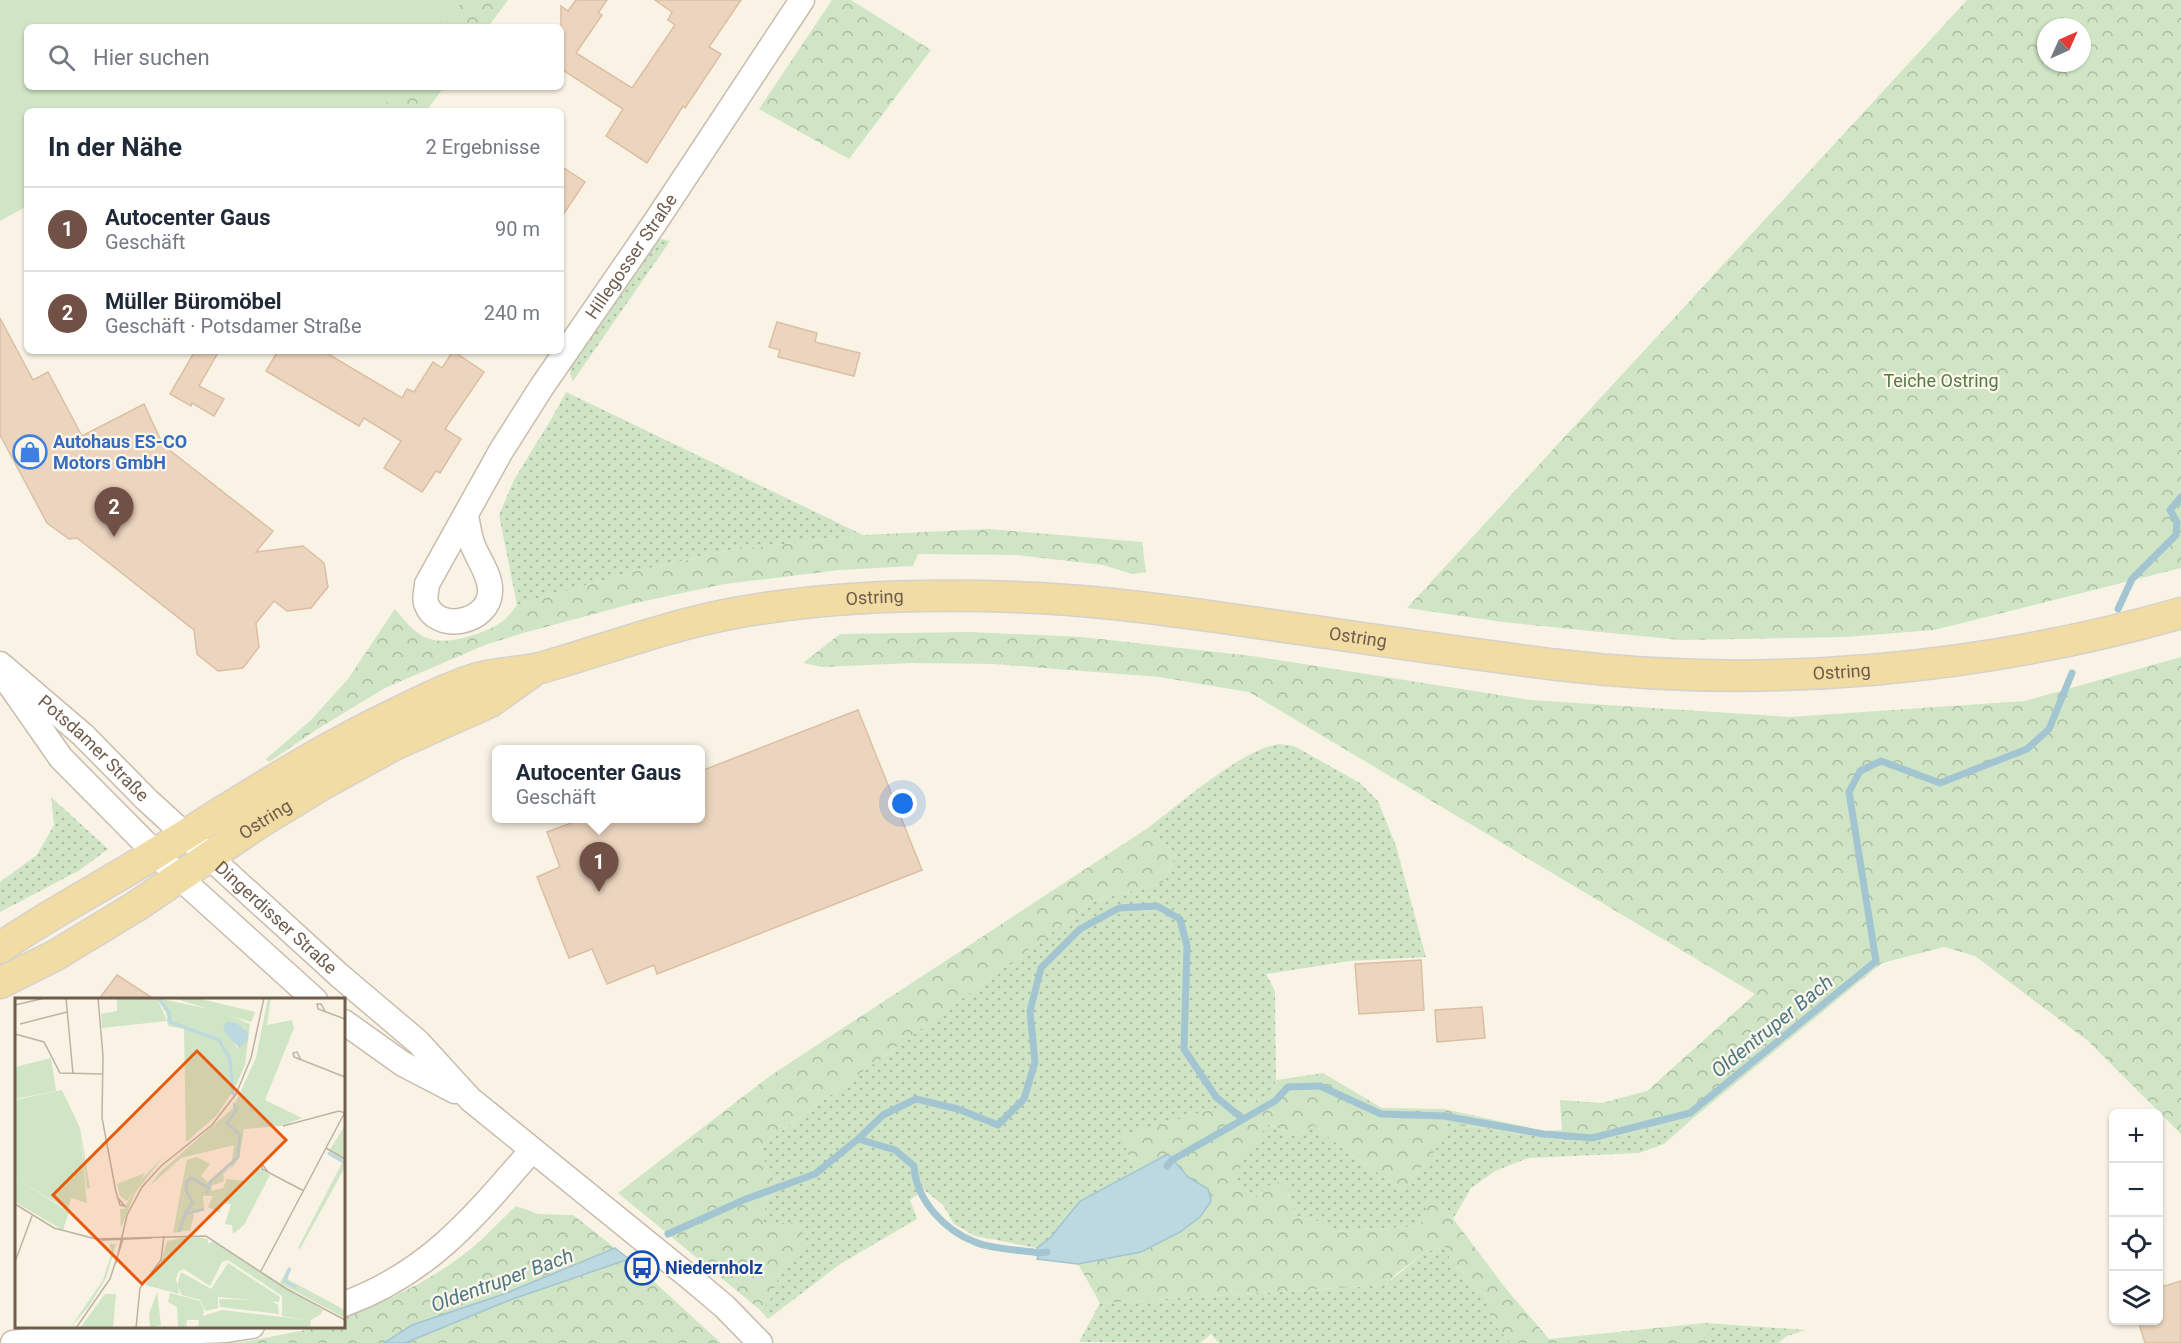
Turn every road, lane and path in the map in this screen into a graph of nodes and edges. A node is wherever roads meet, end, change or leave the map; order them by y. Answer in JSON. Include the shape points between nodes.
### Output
{"nodes":[{"id":1,"x":802,"y":0,"type":"edge"},
{"id":2,"x":564,"y":354,"type":"edge"},
{"id":3,"x":564,"y":354,"type":"edge"},
{"id":4,"x":465,"y":516,"type":"dead end"},
{"id":5,"x":2181,"y":613,"type":"edge"},
{"id":6,"x":0,"y":663,"type":"edge"},
{"id":7,"x":536,"y":669,"type":"junction"},
{"id":8,"x":0,"y":670,"type":"edge"},
{"id":9,"x":186,"y":834,"type":"junction"},
{"id":10,"x":155,"y":854,"type":"junction"},
{"id":11,"x":210,"y":856,"type":"junction"},
{"id":12,"x":179,"y":877,"type":"junction"},
{"id":13,"x":0,"y":948,"type":"edge"},
{"id":14,"x":0,"y":983,"type":"edge"},
{"id":15,"x":314,"y":998,"type":"edge"},
{"id":16,"x":345,"y":1023,"type":"edge"},
{"id":17,"x":470,"y":1099,"type":"junction"},
{"id":18,"x":531,"y":1150,"type":"junction"},
{"id":19,"x":345,"y":1304,"type":"edge"},
{"id":20,"x":239,"y":1328,"type":"edge"},
{"id":21,"x":13,"y":1343,"type":"edge"},
{"id":22,"x":760,"y":1343,"type":"edge"}],
"edges":[{"from":1,"to":2,"type":"street","name":"Hillegosser Straße"},
{"from":3,"to":4,"type":"street","name":"Hillegosser Straße","via":[[501,451]]},
{"from":5,"to":7,"type":"main road","name":"Ostring","via":[[2068,641],[1984,656],[1852,670],[1732,675],[1562,665],[1124,605],[986,596],[868,598],[730,614],[680,625]]},
{"from":6,"to":9,"type":"street","name":"Potsdamer Straße","via":[[83,735]]},
{"from":7,"to":9,"type":"main road","name":"Ostring","via":[[481,676],[406,708],[305,761]]},
{"from":7,"to":11,"type":"main road","name":"Ostring","via":[[490,702],[394,745],[323,784]]},
{"from":8,"to":10,"type":"street","name":"Potsdamer Straße","via":[[61,758]]},
{"from":9,"to":10,"type":"main road","name":"Ostring"},
{"from":9,"to":11,"type":"street","name":"Dingerdisser Straße"},
{"from":10,"to":12,"type":"street","name":"Dingerdisser Straße"},
{"from":10,"to":13,"type":"main road","name":"Ostring"},
{"from":11,"to":12,"type":"main road","name":"Ostring"},
{"from":11,"to":17,"type":"street","name":"Dingerdisser Straße","via":[[418,1042]]},
{"from":12,"to":14,"type":"main road","name":"Ostring","via":[[66,949]]},
{"from":12,"to":15,"type":"street","name":"Dingerdisser Straße"},
{"from":16,"to":17,"type":"street","name":"Dingerdisser Straße","via":[[403,1064]]},
{"from":17,"to":18,"type":"street","name":"Dingerdisser Straße"},
{"from":18,"to":19,"type":"street","via":[[478,1213],[438,1250],[400,1277]]},
{"from":18,"to":22,"type":"street","name":"Dingerdisser Straße","via":[[693,1280]]},
{"from":20,"to":21,"type":"street","via":[[70,1336]]}]}
